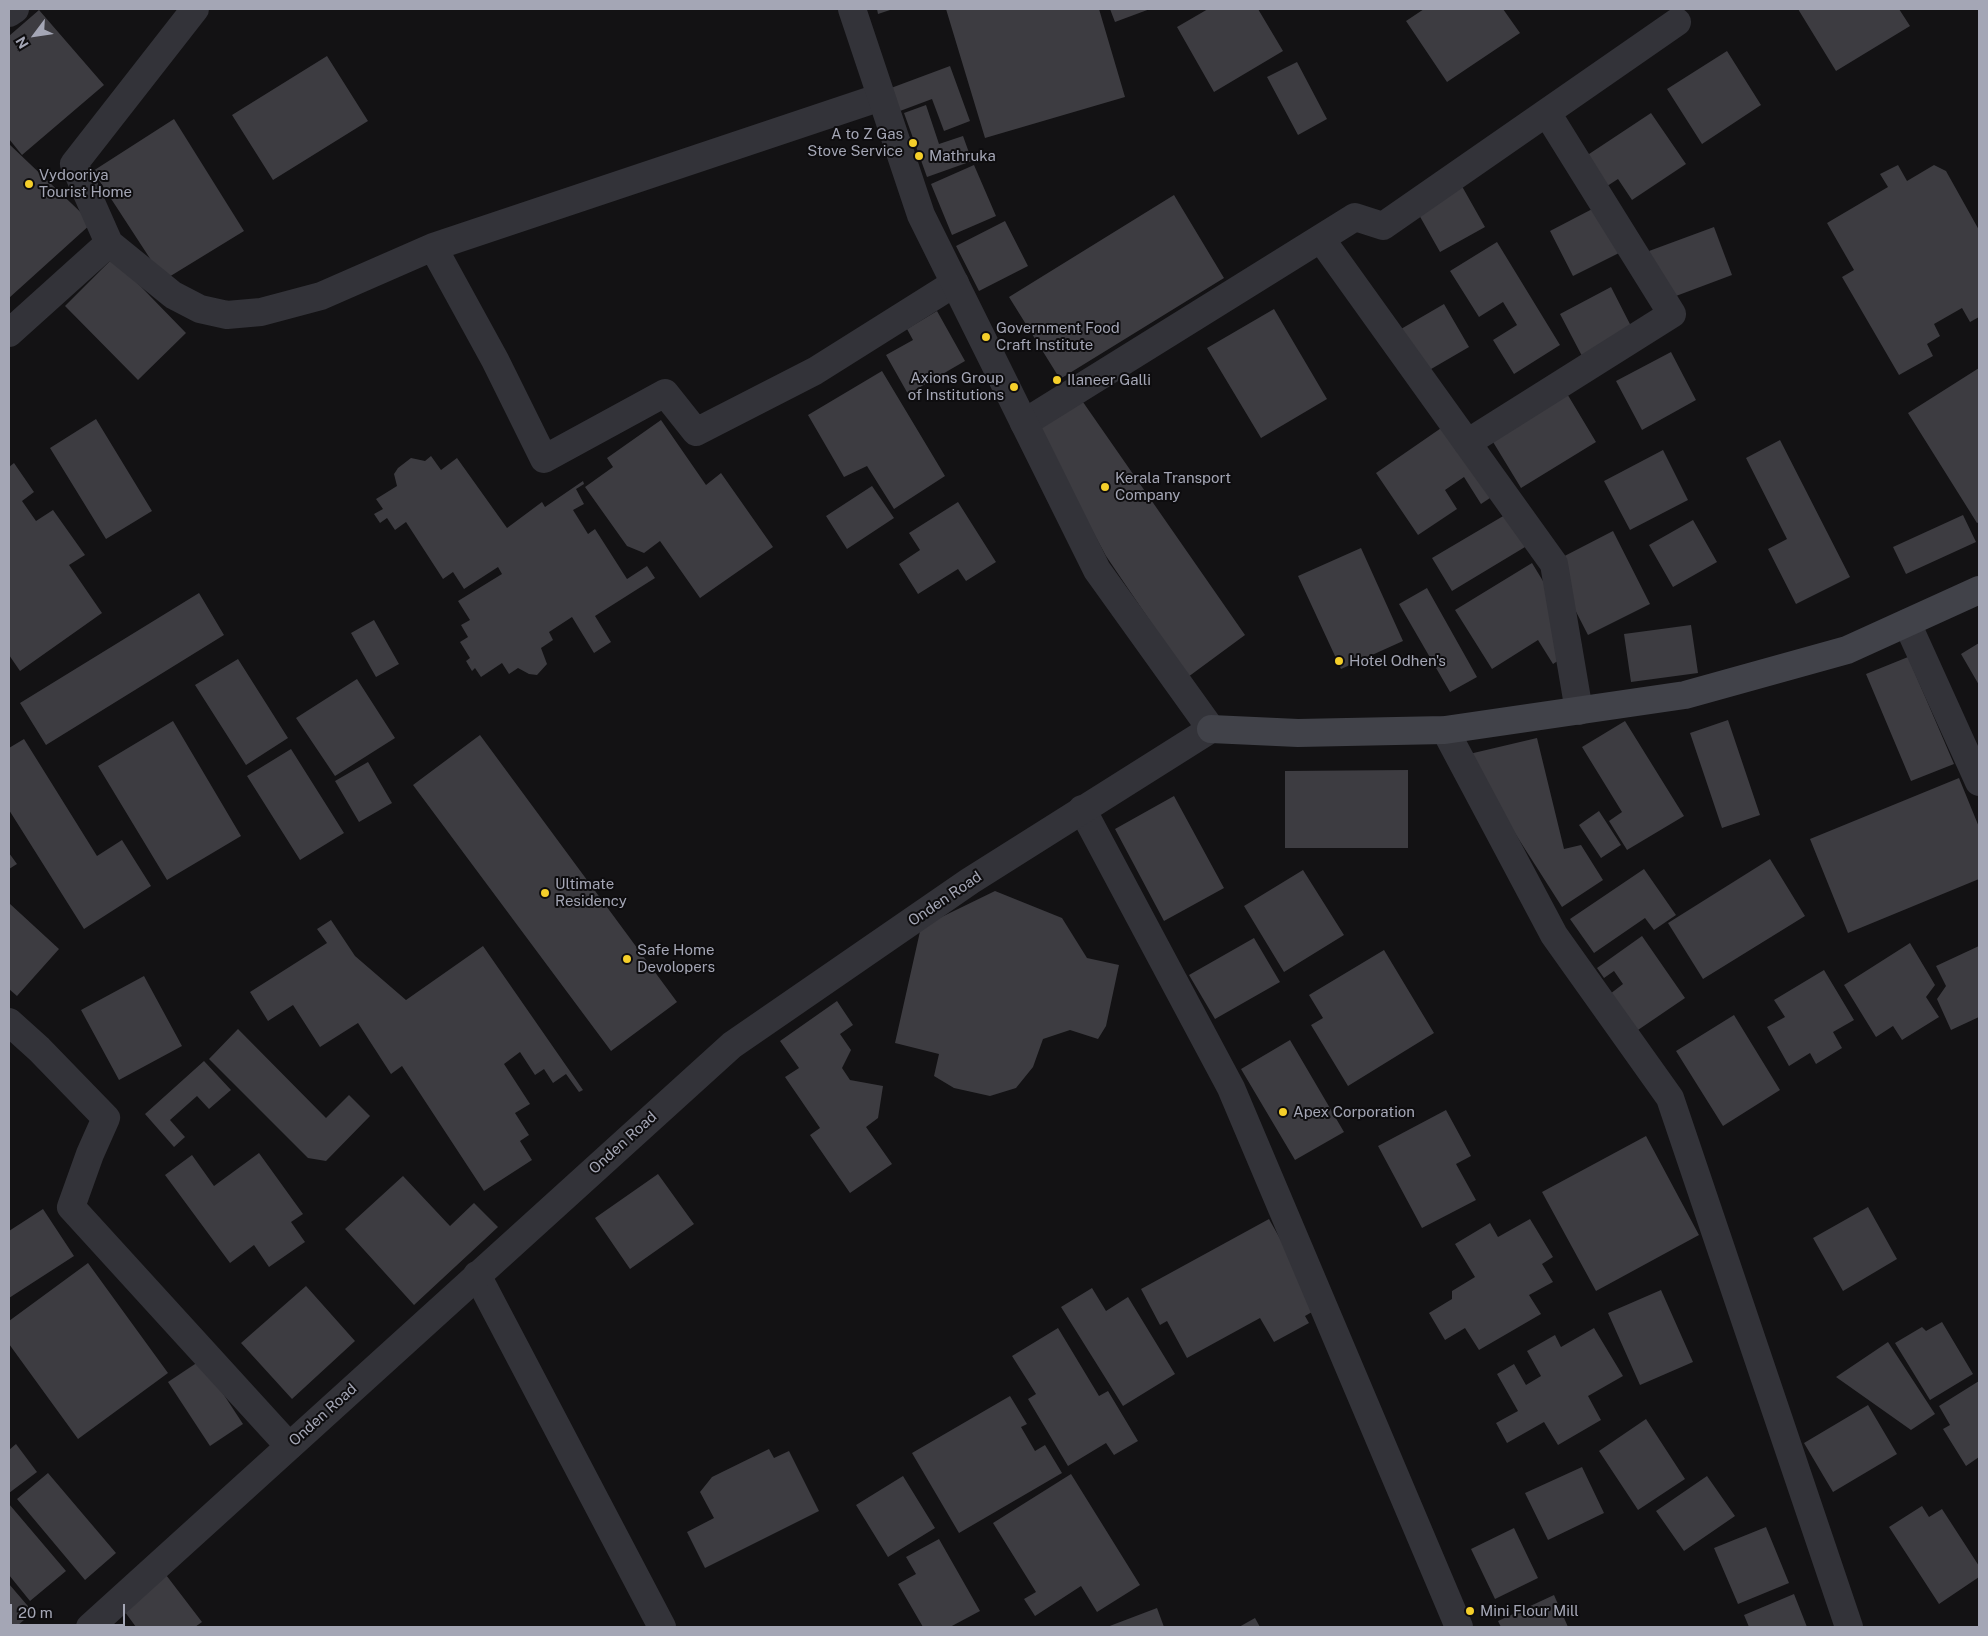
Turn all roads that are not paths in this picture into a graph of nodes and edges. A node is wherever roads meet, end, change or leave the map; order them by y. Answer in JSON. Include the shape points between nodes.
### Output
{"nodes":[{"id":1,"x":15,"y":9,"type":"edge"},
{"id":2,"x":195,"y":9,"type":"edge"},
{"id":3,"x":852,"y":9,"type":"edge"},
{"id":4,"x":9,"y":12,"type":"edge"},
{"id":5,"x":1677,"y":22,"type":"dead end"},
{"id":6,"x":881,"y":97,"type":"junction"},
{"id":7,"x":1547,"y":113,"type":"junction"},
{"id":8,"x":1321,"y":239,"type":"junction"},
{"id":9,"x":109,"y":243,"type":"junction"},
{"id":10,"x":434,"y":247,"type":"junction"},
{"id":11,"x":955,"y":283,"type":"junction"},
{"id":12,"x":9,"y":333,"type":"edge"},
{"id":13,"x":1024,"y":423,"type":"junction"},
{"id":14,"x":1467,"y":443,"type":"junction"},
{"id":15,"x":1979,"y":590,"type":"edge"},
{"id":16,"x":1907,"y":623,"type":"junction"},
{"id":17,"x":1579,"y":711,"type":"junction"},
{"id":18,"x":1211,"y":729,"type":"junction"},
{"id":19,"x":1445,"y":730,"type":"junction"},
{"id":20,"x":1979,"y":782,"type":"edge"},
{"id":21,"x":1082,"y":810,"type":"junction"},
{"id":22,"x":9,"y":1022,"type":"edge"},
{"id":23,"x":477,"y":1275,"type":"junction"},
{"id":24,"x":289,"y":1446,"type":"junction"},
{"id":25,"x":90,"y":1627,"type":"edge"},
{"id":26,"x":662,"y":1627,"type":"edge"},
{"id":27,"x":1459,"y":1627,"type":"edge"},
{"id":28,"x":1849,"y":1627,"type":"edge"}],
"edges":[{"from":1,"to":4,"type":"street"},
{"from":2,"to":9,"type":"street","via":[[74,164]]},
{"from":3,"to":6,"type":"street"},
{"from":5,"to":7,"type":"street"},
{"from":6,"to":10,"type":"street"},
{"from":6,"to":11,"type":"street","via":[[921,215]]},
{"from":7,"to":8,"type":"street","via":[[1383,226],[1355,218]]},
{"from":7,"to":14,"type":"street","via":[[1672,314]]},
{"from":8,"to":13,"type":"street"},
{"from":8,"to":14,"type":"street"},
{"from":9,"to":10,"type":"street","via":[[173,295],[200,309],[226,315],[261,312],[321,296]]},
{"from":9,"to":12,"type":"street"},
{"from":10,"to":11,"type":"street","via":[[544,459],[665,393],[696,432],[815,371]]},
{"from":11,"to":13,"type":"street"},
{"from":13,"to":18,"type":"street","via":[[1097,570]]},
{"from":14,"to":17,"type":"street","via":[[1554,564]]},
{"from":15,"to":16,"type":"main road"},
{"from":16,"to":17,"type":"main road","via":[[1847,650],[1685,695]]},
{"from":16,"to":20,"type":"street"},
{"from":17,"to":19,"type":"main road"},
{"from":18,"to":19,"type":"main road","via":[[1298,733]]},
{"from":18,"to":21,"type":"street","name":"Onden Road"},
{"from":19,"to":28,"type":"street","via":[[1554,935],[1670,1098]]},
{"from":21,"to":23,"type":"street","name":"Onden Road","via":[[970,881],[732,1045]]},
{"from":21,"to":27,"type":"street","via":[[1231,1088]]},
{"from":22,"to":24,"type":"street","via":[[106,1118],[71,1207]]},
{"from":23,"to":24,"type":"street","name":"Onden Road"},
{"from":23,"to":26,"type":"street"},
{"from":24,"to":25,"type":"street","name":"Onden Road"}]}
